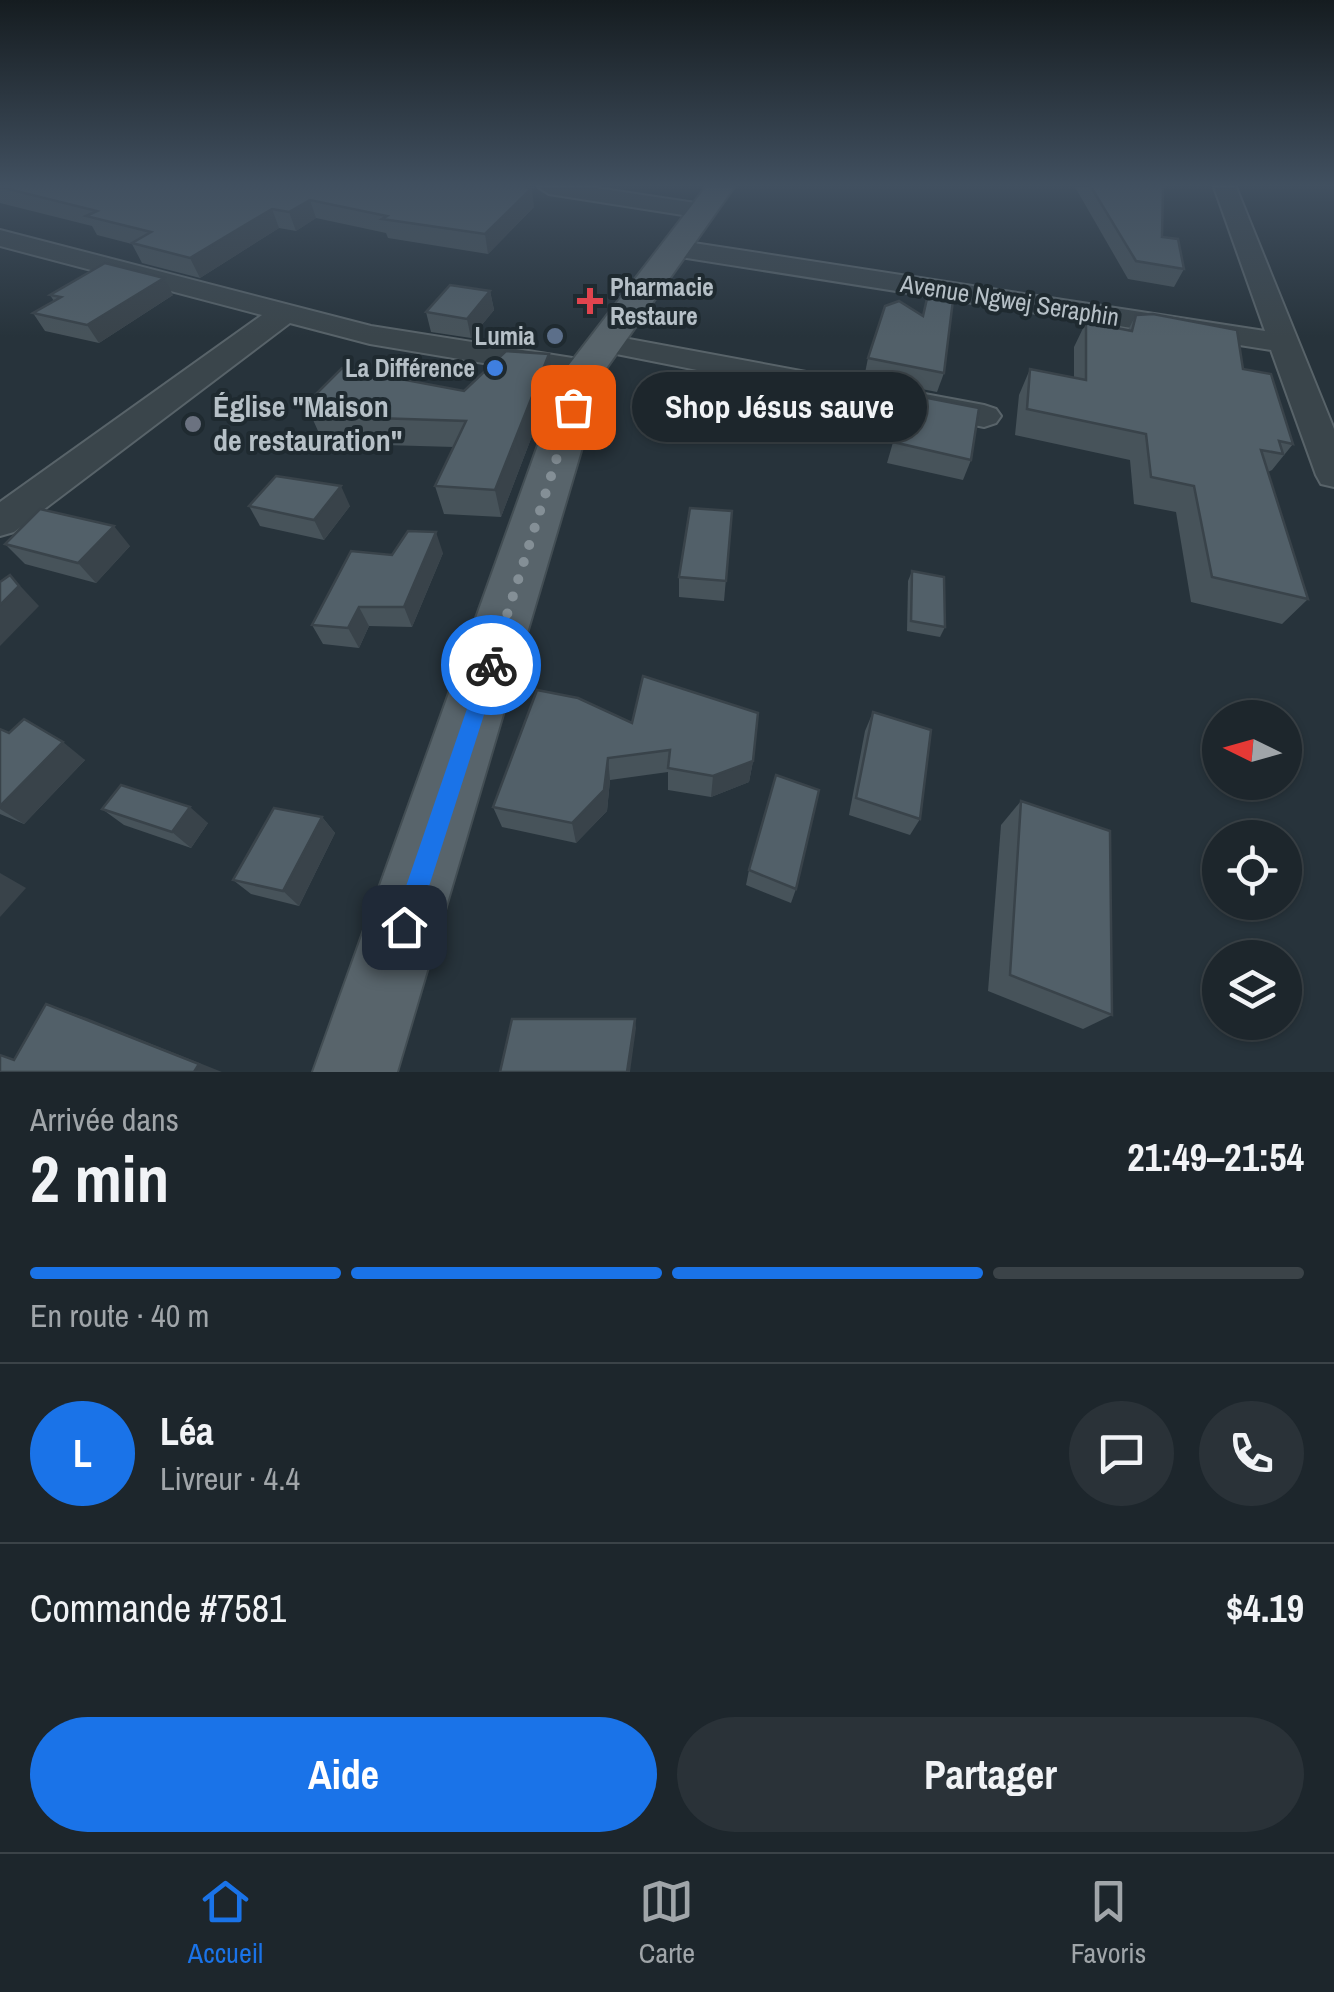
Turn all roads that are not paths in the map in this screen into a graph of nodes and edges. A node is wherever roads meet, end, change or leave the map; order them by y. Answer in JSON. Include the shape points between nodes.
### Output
{"nodes":[{"id":1,"x":683,"y":237,"type":"edge"},
{"id":2,"x":800,"y":237,"type":"edge"},
{"id":3,"x":1245,"y":237,"type":"edge"},
{"id":4,"x":0,"y":238,"type":"edge"},
{"id":5,"x":283,"y":314,"type":"junction"},
{"id":6,"x":1286,"y":343,"type":"junction"},
{"id":7,"x":594,"y":356,"type":"junction"},
{"id":8,"x":984,"y":416,"type":"dead end"},
{"id":9,"x":1334,"y":475,"type":"edge"},
{"id":10,"x":0,"y":522,"type":"edge"},
{"id":11,"x":354,"y":1072,"type":"edge"}],
"edges":[{"from":1,"to":7,"type":"main road"},
{"from":2,"to":6,"type":"street","name":"Avenue Ngwej Seraphin"},
{"from":3,"to":6,"type":"street"},
{"from":4,"to":5,"type":"street"},
{"from":5,"to":7,"type":"street","via":[[370,334]]},
{"from":5,"to":10,"type":"street"},
{"from":6,"to":9,"type":"street"},
{"from":7,"to":8,"type":"street"},
{"from":7,"to":11,"type":"main road"}]}
